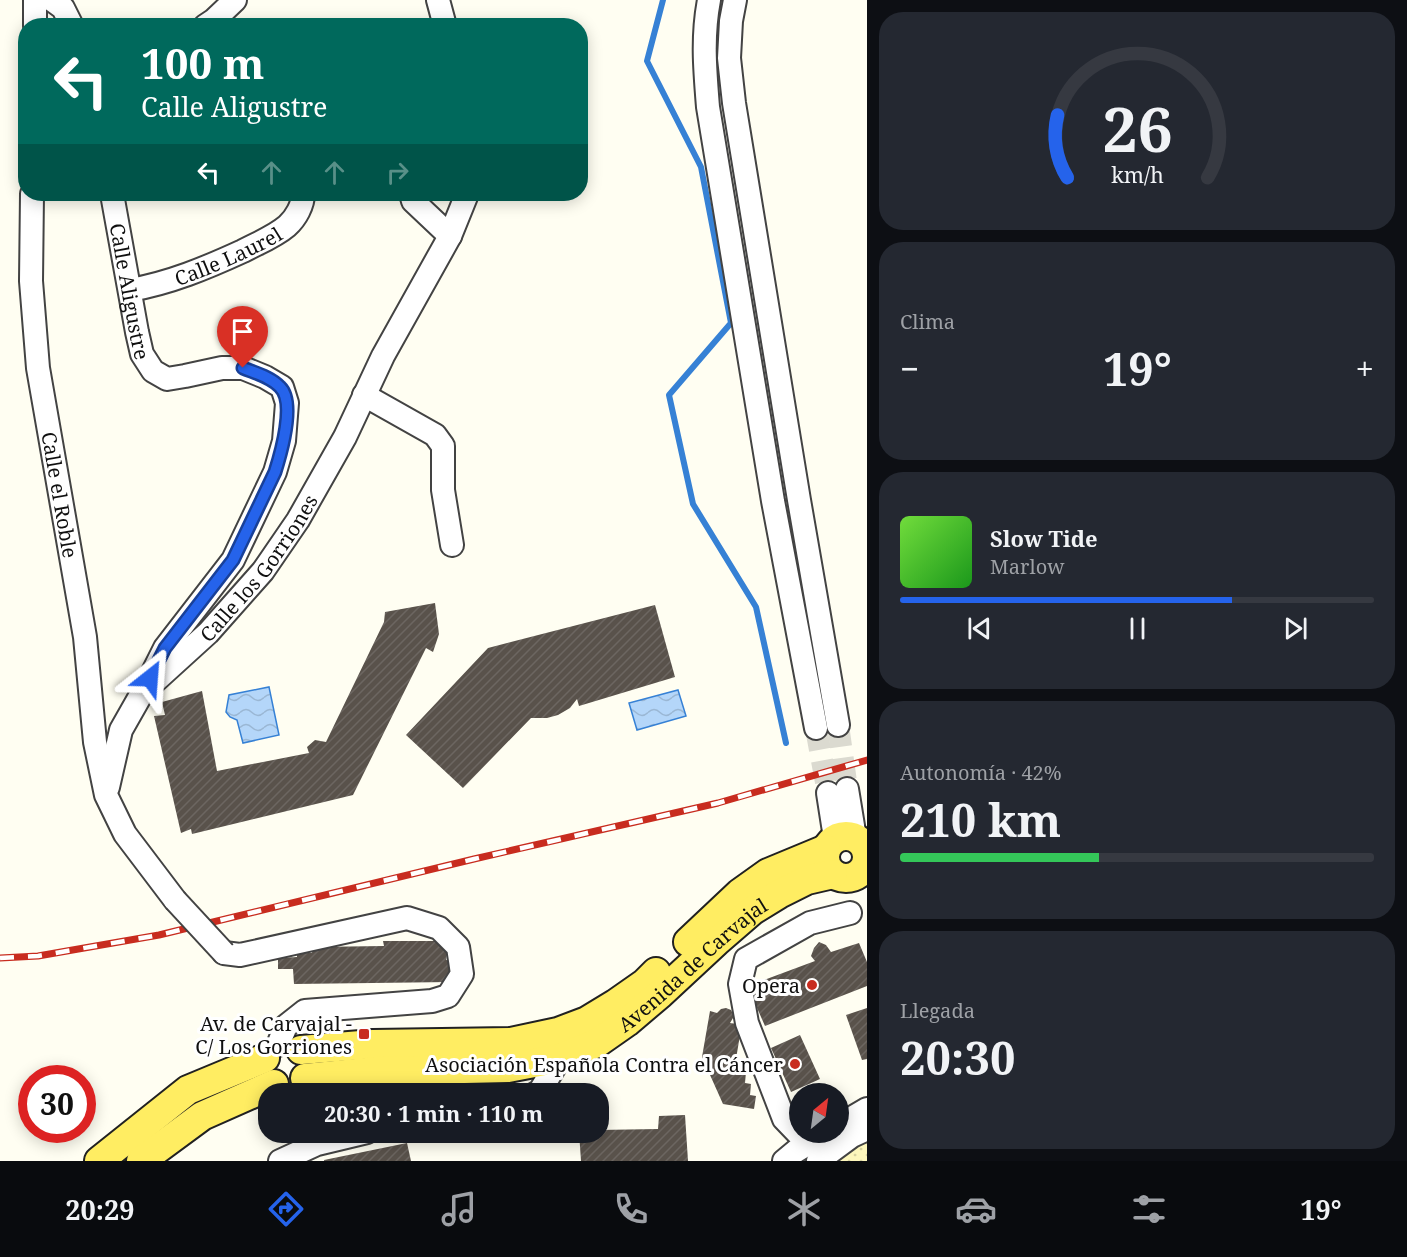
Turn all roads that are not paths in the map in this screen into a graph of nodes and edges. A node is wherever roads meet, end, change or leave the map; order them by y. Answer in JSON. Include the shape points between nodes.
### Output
{"nodes":[{"id":1,"x":35,"y":0,"type":"edge"},
{"id":2,"x":52,"y":0,"type":"edge"},
{"id":3,"x":235,"y":0,"type":"edge"},
{"id":4,"x":438,"y":0,"type":"edge"},
{"id":5,"x":709,"y":0,"type":"edge"},
{"id":6,"x":735,"y":0,"type":"edge"},
{"id":7,"x":35,"y":18,"type":"edge"},
{"id":8,"x":68,"y":18,"type":"edge"},
{"id":9,"x":216,"y":18,"type":"edge"},
{"id":10,"x":443,"y":18,"type":"edge"},
{"id":11,"x":32,"y":201,"type":"edge"},
{"id":12,"x":113,"y":201,"type":"edge"},
{"id":13,"x":302,"y":201,"type":"edge"},
{"id":14,"x":413,"y":201,"type":"edge"},
{"id":15,"x":464,"y":201,"type":"edge"},
{"id":16,"x":450,"y":236,"type":"junction"},
{"id":17,"x":130,"y":290,"type":"junction"},
{"id":18,"x":364,"y":395,"type":"junction"},
{"id":19,"x":452,"y":545,"type":"dead end"},
{"id":20,"x":142,"y":693,"type":"junction"},
{"id":21,"x":838,"y":725,"type":"tunnel mouth"},
{"id":22,"x":816,"y":728,"type":"tunnel mouth"},
{"id":23,"x":838,"y":791,"type":"tunnel mouth"},
{"id":24,"x":106,"y":795,"type":"junction"},
{"id":25,"x":851,"y":853,"type":"edge"},
{"id":26,"x":850,"y":913,"type":"dead end"},
{"id":27,"x":282,"y":1051,"type":"junction"},
{"id":28,"x":560,"y":1058,"type":"junction"},
{"id":29,"x":305,"y":1078,"type":"junction"},
{"id":30,"x":273,"y":1083,"type":"edge"},
{"id":31,"x":299,"y":1083,"type":"edge"},
{"id":32,"x":545,"y":1083,"type":"edge"},
{"id":33,"x":258,"y":1091,"type":"edge"},
{"id":34,"x":867,"y":1109,"type":"edge"},
{"id":35,"x":849,"y":1119,"type":"edge"},
{"id":36,"x":867,"y":1130,"type":"edge"},
{"id":37,"x":321,"y":1143,"type":"edge"},
{"id":38,"x":818,"y":1146,"type":"edge"},
{"id":39,"x":99,"y":1161,"type":"edge"},
{"id":40,"x":141,"y":1161,"type":"edge"},
{"id":41,"x":280,"y":1161,"type":"edge"},
{"id":42,"x":784,"y":1161,"type":"edge"}],
"edges":[{"from":1,"to":7,"type":"street"},
{"from":2,"to":8,"type":"street"},
{"from":3,"to":9,"type":"street"},
{"from":4,"to":10,"type":"street"},
{"from":5,"to":22,"type":"street","via":[[704,55],[708,107],[773,501]]},
{"from":6,"to":21,"type":"street","via":[[729,58],[734,103]]},
{"from":11,"to":24,"type":"street","name":"Calle el Roble","via":[[31,281],[38,368],[85,637],[95,742]]},
{"from":12,"to":17,"type":"street","name":"Calle Aligustre"},
{"from":13,"to":17,"type":"street","name":"Calle Laurel","via":[[289,225],[272,237],[192,274]]},
{"from":14,"to":16,"type":"street"},
{"from":15,"to":16,"type":"street","name":"Calle los Gorriones"},
{"from":16,"to":18,"type":"street","name":"Calle los Gorriones"},
{"from":17,"to":20,"type":"street","name":"Calle Aligustre","via":[[142,354],[153,371],[167,379],[222,368],[243,368],[282,387],[287,403],[284,441],[275,472],[233,560],[165,648]]},
{"from":18,"to":19,"type":"street","via":[[435,435],[442,446],[443,490]]},
{"from":18,"to":20,"type":"street","name":"Calle los Gorriones","via":[[298,520],[263,571],[208,633]]},
{"from":20,"to":24,"type":"street","name":"Calle los Gorriones","via":[[121,730]]},
{"from":23,"to":25,"type":"street"},
{"from":24,"to":27,"type":"street","bridge":true,"via":[[125,834],[175,900],[224,952],[240,955],[407,918],[439,928],[458,947],[462,974],[448,996],[432,1001],[305,1011],[286,1026]]},
{"from":25,"to":27,"type":"main road","name":"Avenida de Carvajal","via":[[768,873],[740,893],[645,983],[587,1021],[558,1032],[511,1042],[373,1044]]},
{"from":25,"to":28,"type":"main road","name":"Avenida de Carvajal","via":[[753,910],[627,1022],[597,1043]]},
{"from":26,"to":38,"type":"street","via":[[810,923],[746,959],[740,984],[747,1023],[784,1119]]},
{"from":27,"to":29,"type":"main road","via":[[308,1060]]},
{"from":27,"to":30,"type":"main road","via":[[264,1067]]},
{"from":27,"to":39,"type":"main road","name":"Avenida de Carvajal","via":[[188,1090]]},
{"from":28,"to":29,"type":"main road","name":"Avenida de Carvajal","via":[[508,1068],[377,1071]]},
{"from":28,"to":32,"type":"street"},
{"from":29,"to":31,"type":"main road"},
{"from":33,"to":40,"type":"main road","via":[[202,1116]]},
{"from":34,"to":35,"type":"street"},
{"from":36,"to":38,"type":"street"},
{"from":37,"to":41,"type":"street"},
{"from":38,"to":42,"type":"street","via":[[796,1151]]}]}
